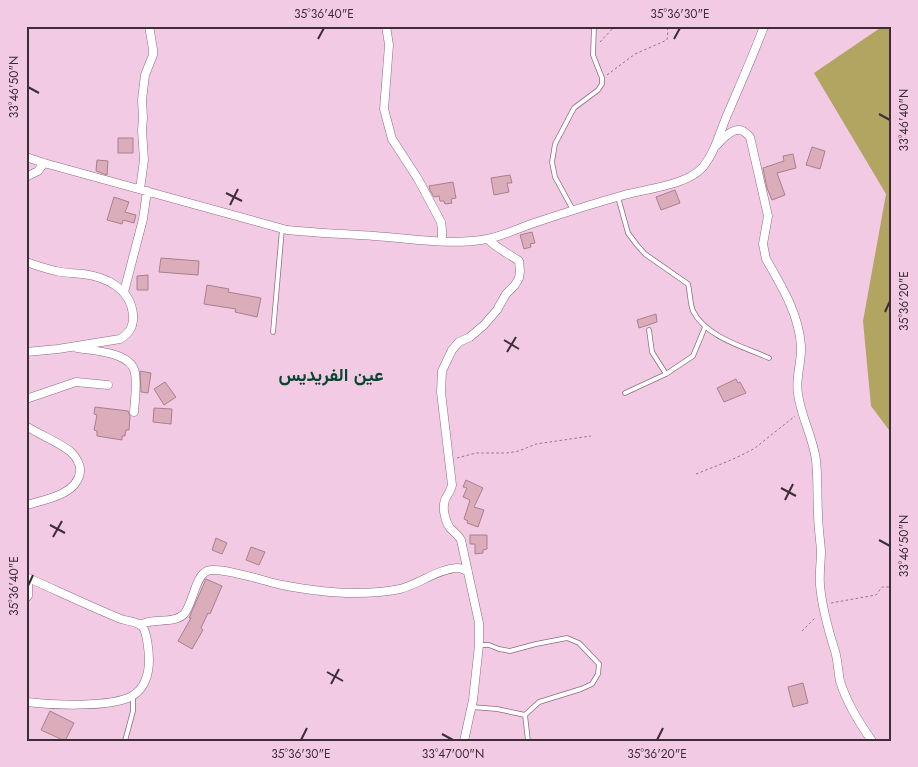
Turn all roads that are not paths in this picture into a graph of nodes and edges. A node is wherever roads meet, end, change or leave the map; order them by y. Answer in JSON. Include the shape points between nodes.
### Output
{"nodes":[{"id":1,"x":149,"y":26,"type":"edge"},
{"id":2,"x":386,"y":26,"type":"edge"},
{"id":3,"x":594,"y":26,"type":"edge"},
{"id":4,"x":765,"y":26,"type":"edge"},
{"id":5,"x":714,"y":148,"type":"junction"},
{"id":6,"x":26,"y":157,"type":"edge"},
{"id":7,"x":44,"y":163,"type":"junction"},
{"id":8,"x":26,"y":177,"type":"edge"},
{"id":9,"x":143,"y":190,"type":"junction"},
{"id":10,"x":618,"y":196,"type":"junction"},
{"id":11,"x":573,"y":210,"type":"junction"},
{"id":12,"x":282,"y":228,"type":"junction"},
{"id":13,"x":488,"y":239,"type":"junction"},
{"id":14,"x":442,"y":241,"type":"junction"},
{"id":15,"x":26,"y":262,"type":"edge"},
{"id":16,"x":124,"y":292,"type":"junction"},
{"id":17,"x":705,"y":327,"type":"junction"},
{"id":18,"x":649,"y":330,"type":"dead end"},
{"id":19,"x":273,"y":332,"type":"dead end"},
{"id":20,"x":71,"y":347,"type":"junction"},
{"id":21,"x":26,"y":352,"type":"edge"},
{"id":22,"x":769,"y":358,"type":"dead end"},
{"id":23,"x":666,"y":374,"type":"junction"},
{"id":24,"x":108,"y":385,"type":"dead end"},
{"id":25,"x":625,"y":393,"type":"dead end"},
{"id":26,"x":26,"y":399,"type":"edge"},
{"id":27,"x":134,"y":412,"type":"dead end"},
{"id":28,"x":26,"y":426,"type":"edge"},
{"id":29,"x":26,"y":505,"type":"edge"},
{"id":30,"x":468,"y":572,"type":"junction"},
{"id":31,"x":27,"y":578,"type":"edge"},
{"id":32,"x":26,"y":598,"type":"edge"},
{"id":33,"x":140,"y":625,"type":"junction"},
{"id":34,"x":479,"y":644,"type":"junction"},
{"id":35,"x":133,"y":696,"type":"junction"},
{"id":36,"x":26,"y":702,"type":"edge"},
{"id":37,"x":472,"y":707,"type":"junction"},
{"id":38,"x":525,"y":715,"type":"junction"},
{"id":39,"x":126,"y":741,"type":"edge"},
{"id":40,"x":464,"y":741,"type":"edge"},
{"id":41,"x":528,"y":741,"type":"edge"},
{"id":42,"x":872,"y":741,"type":"edge"}],
"edges":[{"from":1,"to":9,"type":"street","via":[[153,55],[145,75],[142,100]]},
{"from":2,"to":14,"type":"street","via":[[385,117],[392,139],[418,178],[441,222]]},
{"from":3,"to":11,"type":"lane","via":[[593,55],[602,84],[574,108],[555,144],[552,162],[555,177]]},
{"from":4,"to":5,"type":"street"},
{"from":5,"to":10,"type":"street","via":[[702,168],[690,176],[665,186]]},
{"from":5,"to":42,"type":"street","via":[[725,136],[738,130],[750,137],[768,216],[764,252],[795,315],[799,332],[801,346],[797,384],[816,459],[823,606],[843,690]]},
{"from":6,"to":7,"type":"street"},
{"from":7,"to":8,"type":"street","via":[[38,171]]},
{"from":7,"to":9,"type":"street"},
{"from":9,"to":12,"type":"street"},
{"from":9,"to":16,"type":"street","via":[[143,219]]},
{"from":10,"to":11,"type":"street"},
{"from":10,"to":17,"type":"lane","via":[[628,233],[645,254],[688,284],[693,310]]},
{"from":11,"to":13,"type":"street"},
{"from":12,"to":14,"type":"street","via":[[316,234]]},
{"from":12,"to":19,"type":"lane"},
{"from":13,"to":14,"type":"street"},
{"from":13,"to":30,"type":"street","via":[[519,261],[519,278],[484,325],[452,350],[442,371],[441,392],[452,485],[444,510],[450,528],[461,540]]},
{"from":15,"to":16,"type":"street","via":[[103,279]]},
{"from":16,"to":20,"type":"street","via":[[132,307],[133,318],[127,334],[120,339]]},
{"from":17,"to":22,"type":"lane","via":[[729,342]]},
{"from":17,"to":23,"type":"lane","via":[[693,356]]},
{"from":18,"to":23,"type":"lane","via":[[652,352]]},
{"from":20,"to":21,"type":"street"},
{"from":20,"to":27,"type":"street","via":[[122,357],[130,362],[135,372]]},
{"from":23,"to":25,"type":"lane"},
{"from":24,"to":26,"type":"street","via":[[76,382]]},
{"from":28,"to":29,"type":"street","via":[[70,451],[81,470],[70,490]]},
{"from":30,"to":33,"type":"street","via":[[459,568],[400,589],[354,593],[283,585],[227,572],[208,571],[202,575],[184,614],[175,619]]},
{"from":30,"to":34,"type":"street","via":[[479,623]]},
{"from":31,"to":32,"type":"street"},
{"from":31,"to":33,"type":"street"},
{"from":33,"to":35,"type":"street","via":[[145,631],[148,669],[142,687]]},
{"from":34,"to":37,"type":"street"},
{"from":34,"to":38,"type":"lane","via":[[510,651],[567,638],[578,643],[599,664],[592,684],[539,702]]},
{"from":35,"to":36,"type":"street","via":[[110,703]]},
{"from":35,"to":39,"type":"lane"},
{"from":37,"to":38,"type":"lane"},
{"from":37,"to":40,"type":"street"},
{"from":38,"to":41,"type":"lane"}]}
